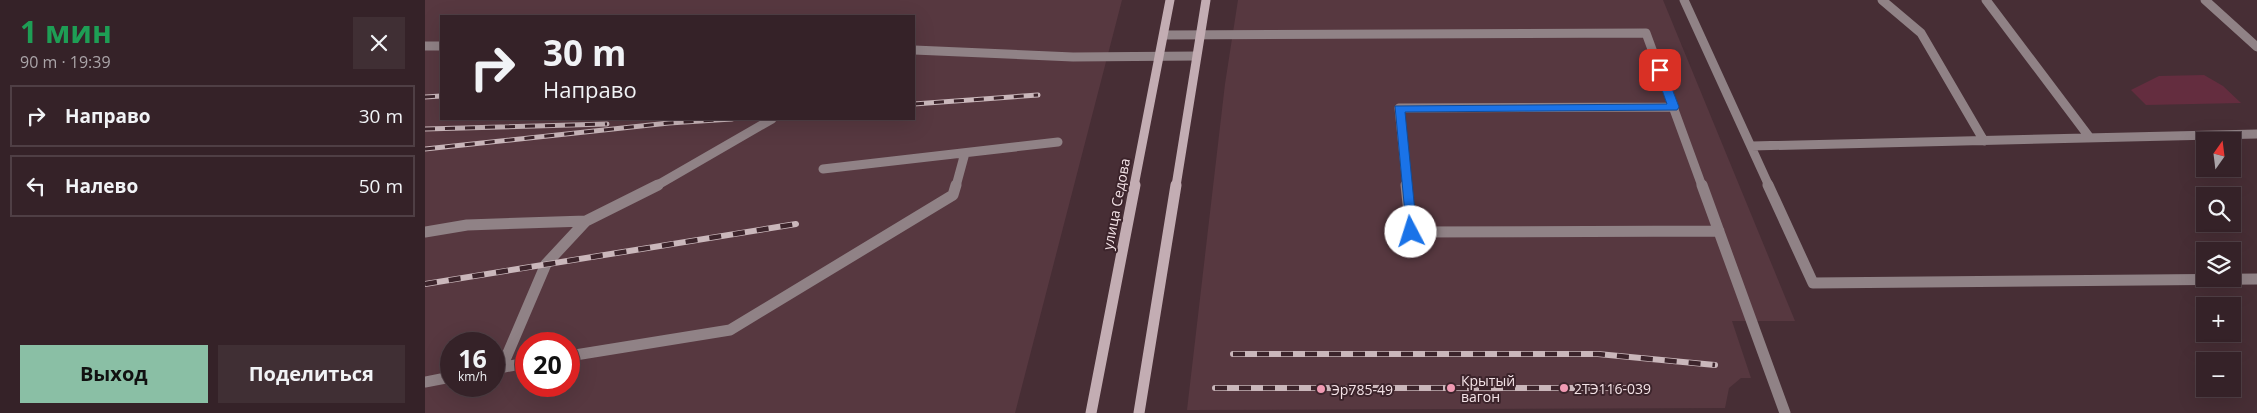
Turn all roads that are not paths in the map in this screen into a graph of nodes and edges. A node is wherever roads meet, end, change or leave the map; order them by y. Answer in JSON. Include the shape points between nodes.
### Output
{"nodes":[{"id":1,"x":1170,"y":0,"type":"edge"},
{"id":2,"x":1206,"y":0,"type":"edge"},
{"id":3,"x":1684,"y":0,"type":"edge"},
{"id":4,"x":1882,"y":0,"type":"edge"},
{"id":5,"x":1986,"y":0,"type":"edge"},
{"id":6,"x":2205,"y":0,"type":"edge"},
{"id":7,"x":1200,"y":34,"type":"junction"},
{"id":8,"x":1163,"y":35,"type":"junction"},
{"id":9,"x":425,"y":46,"type":"edge"},
{"id":10,"x":440,"y":46,"type":"edge"},
{"id":11,"x":2257,"y":47,"type":"edge"},
{"id":12,"x":915,"y":50,"type":"edge"},
{"id":13,"x":1197,"y":56,"type":"junction"},
{"id":14,"x":1159,"y":57,"type":"junction"},
{"id":15,"x":1673,"y":107,"type":"junction"},
{"id":16,"x":770,"y":120,"type":"edge"},
{"id":17,"x":2257,"y":134,"type":"edge"},
{"id":18,"x":2090,"y":138,"type":"junction"},
{"id":19,"x":1984,"y":141,"type":"junction"},
{"id":20,"x":1058,"y":142,"type":"dead end"},
{"id":21,"x":1752,"y":146,"type":"junction"},
{"id":22,"x":965,"y":153,"type":"junction"},
{"id":23,"x":823,"y":169,"type":"dead end"},
{"id":24,"x":586,"y":222,"type":"junction"},
{"id":25,"x":1719,"y":231,"type":"junction"},
{"id":26,"x":425,"y":232,"type":"edge"},
{"id":27,"x":2257,"y":279,"type":"edge"},
{"id":28,"x":505,"y":353,"type":"edge"},
{"id":29,"x":580,"y":354,"type":"edge"},
{"id":30,"x":440,"y":379,"type":"edge"},
{"id":31,"x":425,"y":382,"type":"edge"},
{"id":32,"x":1091,"y":413,"type":"edge"},
{"id":33,"x":1139,"y":413,"type":"edge"},
{"id":34,"x":1785,"y":413,"type":"edge"}],
"edges":[{"from":1,"to":8,"type":"main road","name":"улица Седова"},
{"from":2,"to":7,"type":"main road"},
{"from":3,"to":21,"type":"lane"},
{"from":4,"to":19,"type":"lane","via":[[1921,33]]},
{"from":5,"to":18,"type":"lane"},
{"from":6,"to":11,"type":"lane"},
{"from":7,"to":8,"type":"lane"},
{"from":7,"to":13,"type":"main road"},
{"from":7,"to":15,"type":"lane","via":[[1646,33]]},
{"from":8,"to":14,"type":"main road","name":"улица Седова"},
{"from":9,"to":10,"type":"lane"},
{"from":12,"to":14,"type":"lane"},
{"from":13,"to":14,"type":"lane"},
{"from":13,"to":33,"type":"main road"},
{"from":14,"to":32,"type":"main road","name":"улица Седова"},
{"from":15,"to":25,"type":"lane"},
{"from":15,"to":25,"type":"lane","via":[[1399,108],[1411,232]]},
{"from":16,"to":24,"type":"lane"},
{"from":17,"to":18,"type":"lane"},
{"from":18,"to":19,"type":"lane"},
{"from":19,"to":21,"type":"lane"},
{"from":20,"to":22,"type":"lane"},
{"from":21,"to":27,"type":"lane","via":[[1813,282]]},
{"from":22,"to":23,"type":"lane"},
{"from":22,"to":29,"type":"lane","via":[[953,195],[730,330]]},
{"from":24,"to":26,"type":"lane","via":[[467,225]]},
{"from":24,"to":28,"type":"lane","via":[[546,264]]},
{"from":25,"to":34,"type":"lane"},
{"from":30,"to":31,"type":"lane"}]}
